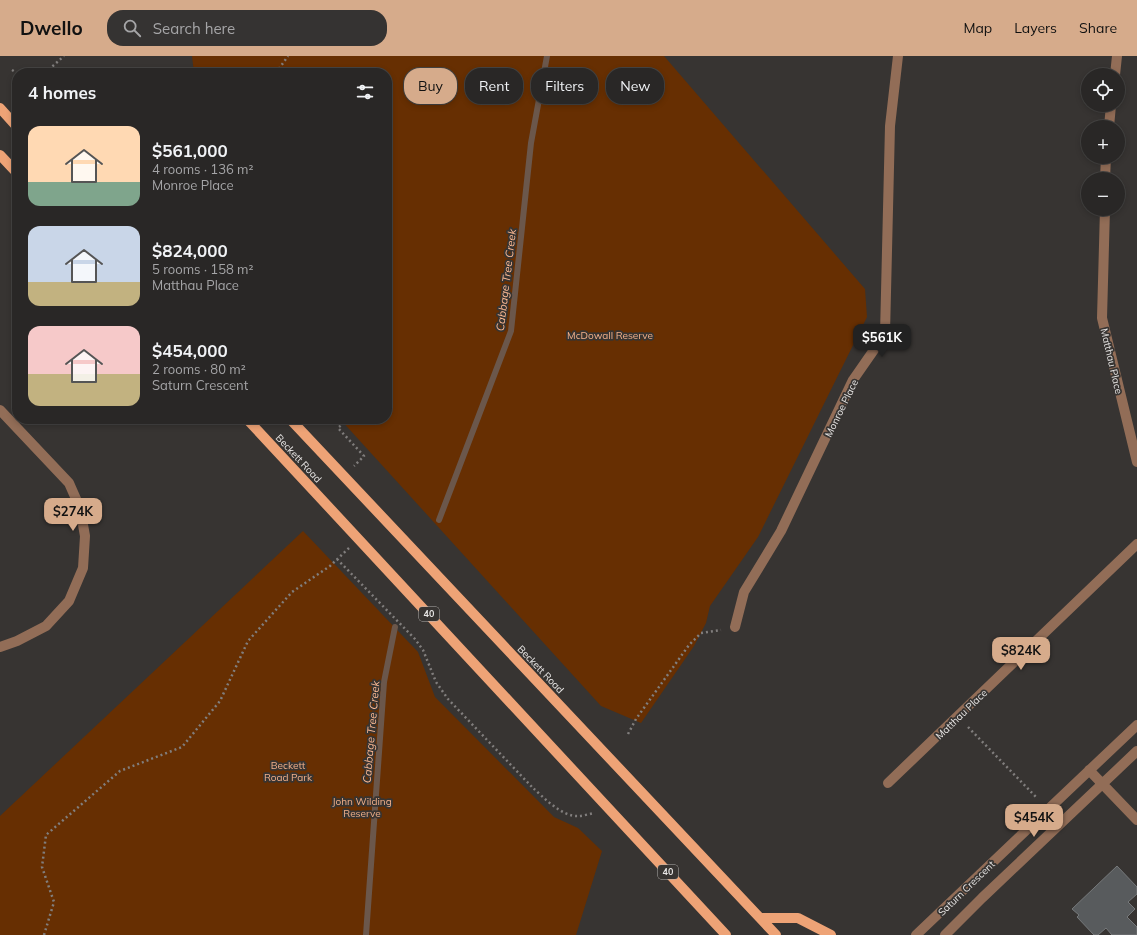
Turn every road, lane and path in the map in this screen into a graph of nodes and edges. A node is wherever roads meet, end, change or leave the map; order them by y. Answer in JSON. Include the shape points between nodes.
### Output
{"nodes":[{"id":1,"x":64,"y":56,"type":"edge"},
{"id":2,"x":288,"y":56,"type":"edge"},
{"id":3,"x":898,"y":56,"type":"edge"},
{"id":4,"x":1117,"y":56,"type":"edge"},
{"id":5,"x":51,"y":68,"type":"edge"},
{"id":6,"x":280,"y":68,"type":"edge"},
{"id":7,"x":1116,"y":68,"type":"edge"},
{"id":8,"x":0,"y":108,"type":"edge"},
{"id":9,"x":12,"y":121,"type":"edge"},
{"id":10,"x":0,"y":155,"type":"edge"},
{"id":11,"x":12,"y":168,"type":"edge"},
{"id":12,"x":1105,"y":216,"type":"edge"},
{"id":13,"x":0,"y":410,"type":"edge"},
{"id":14,"x":12,"y":423,"type":"edge"},
{"id":15,"x":13,"y":424,"type":"edge"},
{"id":16,"x":252,"y":424,"type":"edge"},
{"id":17,"x":295,"y":424,"type":"edge"},
{"id":18,"x":342,"y":424,"type":"edge"},
{"id":19,"x":1137,"y":462,"type":"edge"},
{"id":20,"x":356,"y":465,"type":"dead end"},
{"id":21,"x":1137,"y":544,"type":"edge"},
{"id":22,"x":348,"y":549,"type":"dead end"},
{"id":23,"x":338,"y":559,"type":"junction"},
{"id":24,"x":735,"y":627,"type":"joint"},
{"id":25,"x":0,"y":647,"type":"edge"},
{"id":26,"x":958,"y":717,"type":"junction"},
{"id":27,"x":1137,"y":725,"type":"edge"},
{"id":28,"x":628,"y":734,"type":"dead end"},
{"id":29,"x":1137,"y":751,"type":"edge"},
{"id":30,"x":1089,"y":770,"type":"junction"},
{"id":31,"x":888,"y":783,"type":"dead end"},
{"id":32,"x":1103,"y":784,"type":"junction"},
{"id":33,"x":1036,"y":797,"type":"dead end"},
{"id":34,"x":577,"y":817,"type":"dead end"},
{"id":35,"x":1137,"y":820,"type":"edge"},
{"id":36,"x":760,"y":918,"type":"junction"},
{"id":37,"x":44,"y":935,"type":"edge"},
{"id":38,"x":726,"y":935,"type":"edge"},
{"id":39,"x":776,"y":935,"type":"edge"},
{"id":40,"x":831,"y":935,"type":"edge"},
{"id":41,"x":916,"y":935,"type":"edge"},
{"id":42,"x":945,"y":935,"type":"edge"}],
"edges":[{"from":1,"to":5,"type":"path"},
{"from":2,"to":6,"type":"path"},
{"from":3,"to":24,"type":"street","name":"Monroe Place","via":[[890,126],[885,334],[853,380],[781,531],[744,592]]},
{"from":4,"to":7,"type":"street"},
{"from":8,"to":9,"type":"main road"},
{"from":10,"to":11,"type":"main road"},
{"from":12,"to":19,"type":"street","name":"Matthau Place","via":[[1102,318]]},
{"from":13,"to":14,"type":"street"},
{"from":15,"to":25,"type":"street","via":[[69,483],[80,508],[85,536],[83,568],[69,601],[46,626]]},
{"from":16,"to":38,"type":"main road","name":"Beckett Road","number":"40"},
{"from":17,"to":36,"type":"main road","name":"Beckett Road"},
{"from":18,"to":20,"type":"path","via":[[338,428],[364,456]]},
{"from":21,"to":26,"type":"street","name":"Matthau Place"},
{"from":22,"to":23,"type":"path"},
{"from":23,"to":34,"type":"path","via":[[415,639],[423,650],[436,682],[456,707],[532,787],[553,806]]},
{"from":23,"to":37,"type":"path","via":[[292,592],[248,640],[220,701],[182,747],[120,771],[46,835],[42,868],[54,902]]},
{"from":24,"to":28,"type":"path","via":[[697,637],[666,676]]},
{"from":26,"to":31,"type":"street","name":"Matthau Place"},
{"from":26,"to":33,"type":"path"},
{"from":27,"to":30,"type":"street","name":"Saturn Crescent"},
{"from":29,"to":32,"type":"street","name":"Saturn Crescent"},
{"from":30,"to":32,"type":"street"},
{"from":30,"to":41,"type":"street","name":"Saturn Crescent"},
{"from":32,"to":35,"type":"street"},
{"from":32,"to":42,"type":"street","name":"Saturn Crescent","via":[[987,892]]},
{"from":36,"to":39,"type":"main road","name":"Beckett Road"},
{"from":36,"to":40,"type":"main road","via":[[798,918]]}]}
